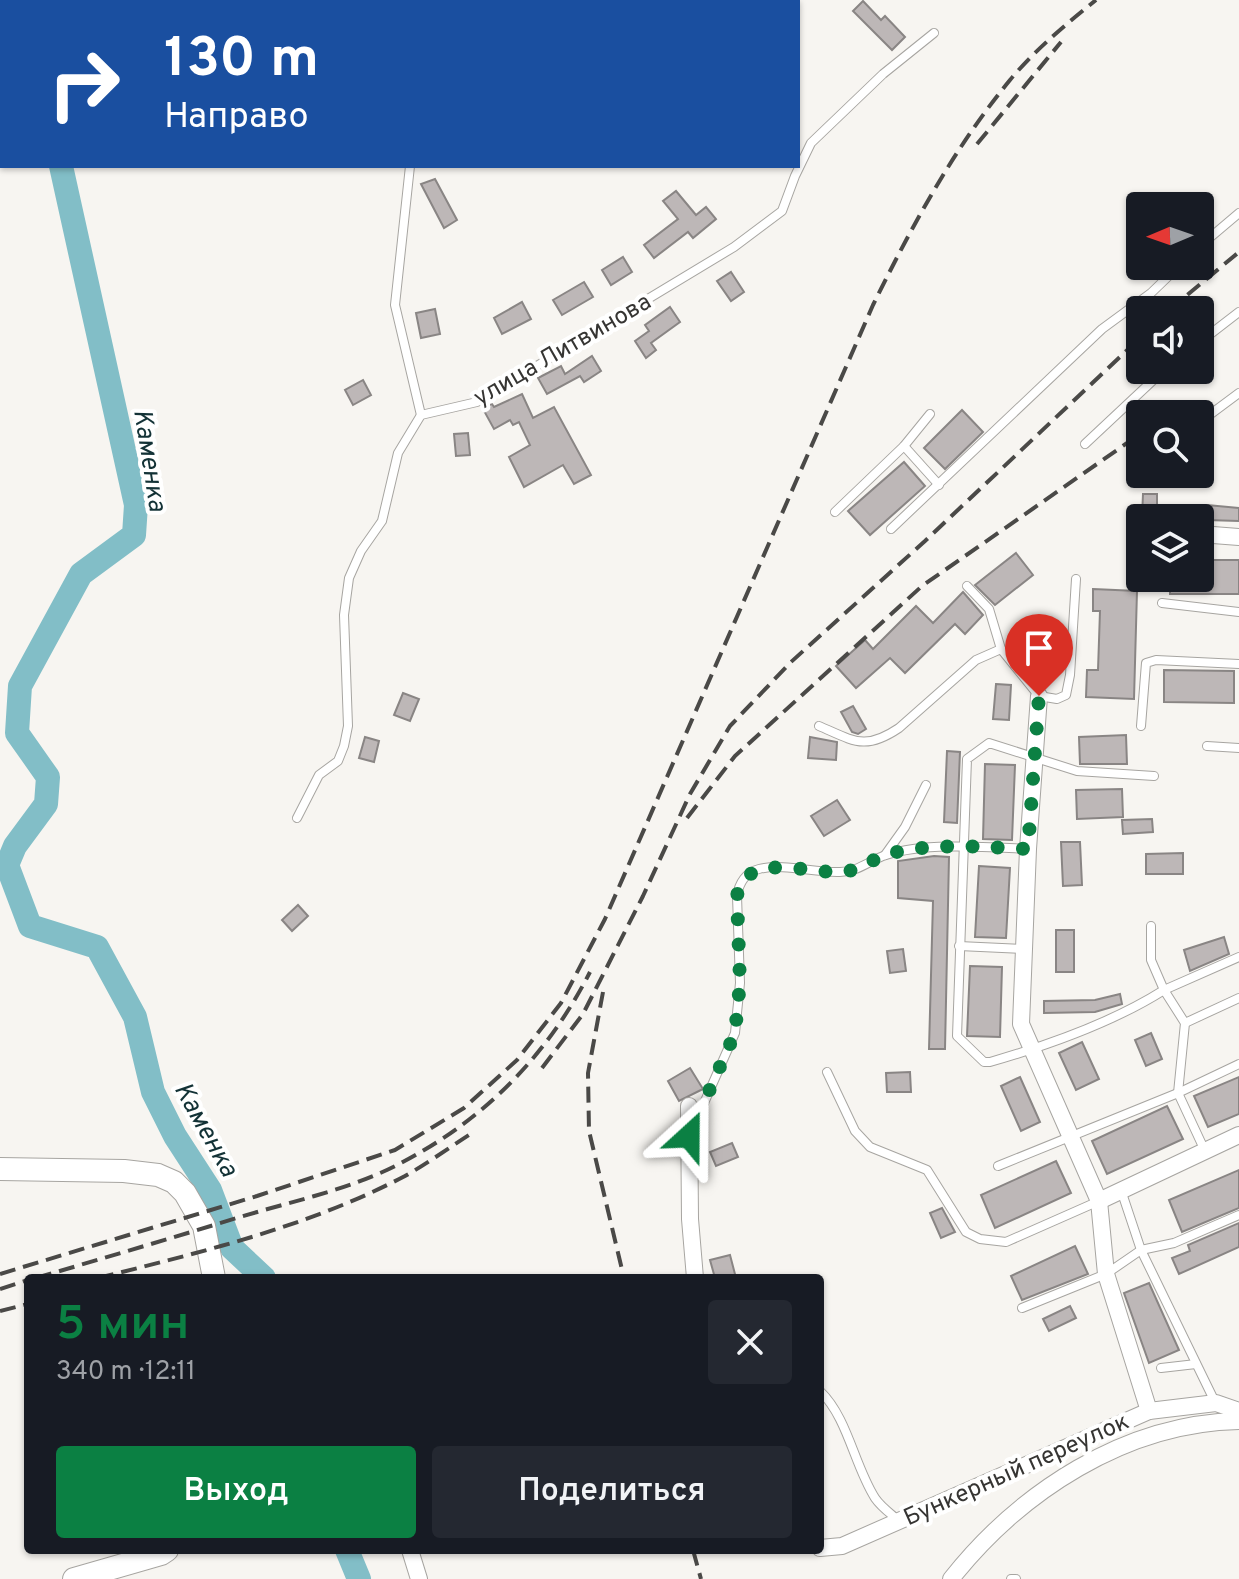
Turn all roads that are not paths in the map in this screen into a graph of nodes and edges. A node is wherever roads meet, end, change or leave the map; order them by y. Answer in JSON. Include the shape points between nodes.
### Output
{"nodes":[{"id":1,"x":934,"y":33,"type":"dead end"},
{"id":2,"x":800,"y":166,"type":"edge"},
{"id":3,"x":410,"y":168,"type":"edge"},
{"id":4,"x":799,"y":168,"type":"edge"},
{"id":5,"x":1239,"y":213,"type":"edge"},
{"id":6,"x":1214,"y":234,"type":"edge"},
{"id":7,"x":1164,"y":280,"type":"edge"},
{"id":8,"x":1239,"y":312,"type":"edge"},
{"id":9,"x":1214,"y":331,"type":"edge"},
{"id":10,"x":1149,"y":384,"type":"edge"},
{"id":11,"x":1239,"y":393,"type":"edge"},
{"id":12,"x":1214,"y":412,"type":"edge"},
{"id":13,"x":930,"y":414,"type":"dead end"},
{"id":14,"x":421,"y":415,"type":"junction"},
{"id":15,"x":1085,"y":444,"type":"dead end"},
{"id":16,"x":904,"y":446,"type":"junction"},
{"id":17,"x":939,"y":485,"type":"junction"},
{"id":18,"x":835,"y":512,"type":"dead end"},
{"id":19,"x":891,"y":529,"type":"dead end"},
{"id":20,"x":1214,"y":535,"type":"edge"},
{"id":21,"x":1239,"y":537,"type":"edge"},
{"id":22,"x":1076,"y":579,"type":"dead end"},
{"id":23,"x":967,"y":586,"type":"dead end"},
{"id":24,"x":1162,"y":603,"type":"dead end"},
{"id":25,"x":1239,"y":612,"type":"edge"},
{"id":26,"x":1001,"y":649,"type":"junction"},
{"id":27,"x":1239,"y":664,"type":"edge"},
{"id":28,"x":1039,"y":696,"type":"junction"},
{"id":29,"x":819,"y":726,"type":"dead end"},
{"id":30,"x":1141,"y":726,"type":"dead end"},
{"id":31,"x":1207,"y":746,"type":"dead end"},
{"id":32,"x":1239,"y":748,"type":"edge"},
{"id":33,"x":1033,"y":759,"type":"junction"},
{"id":34,"x":1154,"y":776,"type":"dead end"},
{"id":35,"x":926,"y":785,"type":"dead end"},
{"id":36,"x":297,"y":818,"type":"dead end"},
{"id":37,"x":963,"y":847,"type":"junction"},
{"id":38,"x":1028,"y":849,"type":"junction"},
{"id":39,"x":885,"y":855,"type":"junction"},
{"id":40,"x":1151,"y":926,"type":"dead end"},
{"id":41,"x":959,"y":946,"type":"junction"},
{"id":42,"x":1024,"y":949,"type":"junction"},
{"id":43,"x":1239,"y":957,"type":"edge"},
{"id":44,"x":1164,"y":990,"type":"junction"},
{"id":45,"x":1239,"y":998,"type":"edge"},
{"id":46,"x":1185,"y":1023,"type":"junction"},
{"id":47,"x":1032,"y":1050,"type":"junction"},
{"id":48,"x":1239,"y":1064,"type":"edge"},
{"id":49,"x":827,"y":1072,"type":"dead end"},
{"id":50,"x":1178,"y":1093,"type":"junction"},
{"id":51,"x":689,"y":1106,"type":"dead end"},
{"id":52,"x":1239,"y":1135,"type":"edge"},
{"id":53,"x":689,"y":1136,"type":"junction"},
{"id":54,"x":1072,"y":1138,"type":"junction"},
{"id":55,"x":1205,"y":1151,"type":"junction"},
{"id":56,"x":998,"y":1166,"type":"dead end"},
{"id":57,"x":0,"y":1169,"type":"edge"},
{"id":58,"x":1121,"y":1190,"type":"junction"},
{"id":59,"x":1099,"y":1201,"type":"junction"},
{"id":60,"x":1239,"y":1215,"type":"edge"},
{"id":61,"x":1141,"y":1250,"type":"junction"},
{"id":62,"x":213,"y":1274,"type":"edge"},
{"id":63,"x":695,"y":1274,"type":"edge"},
{"id":64,"x":1106,"y":1274,"type":"junction"},
{"id":65,"x":1022,"y":1308,"type":"dead end"},
{"id":66,"x":1196,"y":1364,"type":"junction"},
{"id":67,"x":1161,"y":1368,"type":"dead end"},
{"id":68,"x":824,"y":1395,"type":"edge"},
{"id":69,"x":1216,"y":1403,"type":"junction"},
{"id":70,"x":1149,"y":1411,"type":"junction"},
{"id":71,"x":1239,"y":1411,"type":"edge"},
{"id":72,"x":1239,"y":1421,"type":"edge"},
{"id":73,"x":899,"y":1521,"type":"junction"},
{"id":74,"x":824,"y":1548,"type":"edge"},
{"id":75,"x":161,"y":1554,"type":"edge"},
{"id":76,"x":411,"y":1554,"type":"edge"},
{"id":77,"x":74,"y":1579,"type":"edge"},
{"id":78,"x":419,"y":1579,"type":"edge"},
{"id":79,"x":951,"y":1579,"type":"edge"}],
"edges":[{"from":1,"to":2,"type":"lane","name":"улица Литвинова","via":[[811,143]]},
{"from":3,"to":14,"type":"lane","via":[[395,305]]},
{"from":4,"to":14,"type":"lane","name":"улица Литвинова","via":[[782,211],[734,247],[477,402]]},
{"from":5,"to":6,"type":"lane"},
{"from":7,"to":17,"type":"lane","via":[[1102,329]]},
{"from":8,"to":9,"type":"lane"},
{"from":10,"to":15,"type":"lane"},
{"from":11,"to":12,"type":"lane"},
{"from":13,"to":16,"type":"lane"},
{"from":14,"to":36,"type":"lane","via":[[398,453],[382,521],[349,578],[344,746],[338,761],[319,775]]},
{"from":16,"to":17,"type":"lane"},
{"from":16,"to":18,"type":"lane"},
{"from":17,"to":19,"type":"lane"},
{"from":20,"to":21,"type":"street"},
{"from":22,"to":28,"type":"lane","via":[[1066,695]]},
{"from":23,"to":26,"type":"lane","via":[[989,609]]},
{"from":24,"to":25,"type":"lane"},
{"from":26,"to":28,"type":"lane"},
{"from":26,"to":29,"type":"lane","via":[[976,660],[885,737],[861,743]]},
{"from":27,"to":30,"type":"lane","via":[[1146,663]]},
{"from":28,"to":33,"type":"street"},
{"from":31,"to":32,"type":"lane"},
{"from":33,"to":34,"type":"lane","via":[[1077,771]]},
{"from":33,"to":37,"type":"lane","via":[[989,743],[967,759]]},
{"from":33,"to":38,"type":"street"},
{"from":35,"to":39,"type":"lane"},
{"from":37,"to":38,"type":"lane"},
{"from":37,"to":39,"type":"lane"},
{"from":37,"to":41,"type":"lane"},
{"from":38,"to":42,"type":"street"},
{"from":39,"to":53,"type":"lane","via":[[842,873],[759,869],[746,875],[737,896],[740,983],[735,1033]]},
{"from":40,"to":44,"type":"lane","via":[[1151,960]]},
{"from":41,"to":42,"type":"lane"},
{"from":41,"to":47,"type":"lane","via":[[959,1041],[984,1062]]},
{"from":42,"to":47,"type":"street","via":[[1021,1024]]},
{"from":43,"to":44,"type":"lane"},
{"from":44,"to":46,"type":"lane"},
{"from":44,"to":47,"type":"lane","via":[[1137,1007]]},
{"from":45,"to":46,"type":"lane"},
{"from":46,"to":50,"type":"lane"},
{"from":47,"to":54,"type":"street"},
{"from":48,"to":50,"type":"lane"},
{"from":49,"to":59,"type":"lane","via":[[855,1131],[870,1147],[927,1170],[966,1232],[980,1239],[1006,1242]]},
{"from":50,"to":54,"type":"lane"},
{"from":50,"to":55,"type":"lane"},
{"from":51,"to":53,"type":"street"},
{"from":52,"to":55,"type":"street"},
{"from":53,"to":63,"type":"street"},
{"from":54,"to":56,"type":"lane"},
{"from":54,"to":59,"type":"street"},
{"from":55,"to":58,"type":"street"},
{"from":57,"to":62,"type":"main road","via":[[124,1171],[174,1182],[204,1226]]},
{"from":58,"to":59,"type":"street"},
{"from":58,"to":61,"type":"lane"},
{"from":59,"to":64,"type":"street"},
{"from":60,"to":61,"type":"lane","via":[[1174,1243]]},
{"from":61,"to":64,"type":"lane"},
{"from":61,"to":66,"type":"lane"},
{"from":64,"to":65,"type":"lane"},
{"from":64,"to":70,"type":"street"},
{"from":66,"to":67,"type":"lane"},
{"from":66,"to":69,"type":"lane"},
{"from":68,"to":73,"type":"lane","via":[[833,1403],[876,1501]]},
{"from":69,"to":70,"type":"street","name":"Бункерный переулок"},
{"from":69,"to":71,"type":"street"},
{"from":70,"to":73,"type":"street","name":"Бункерный переулок"},
{"from":72,"to":79,"type":"street","via":[[1211,1421],[1157,1434],[1069,1473],[1013,1513]]},
{"from":73,"to":74,"type":"street","name":"Бункерный переулок","via":[[842,1546]]},
{"from":75,"to":77,"type":"main road"},
{"from":76,"to":78,"type":"street"}]}
